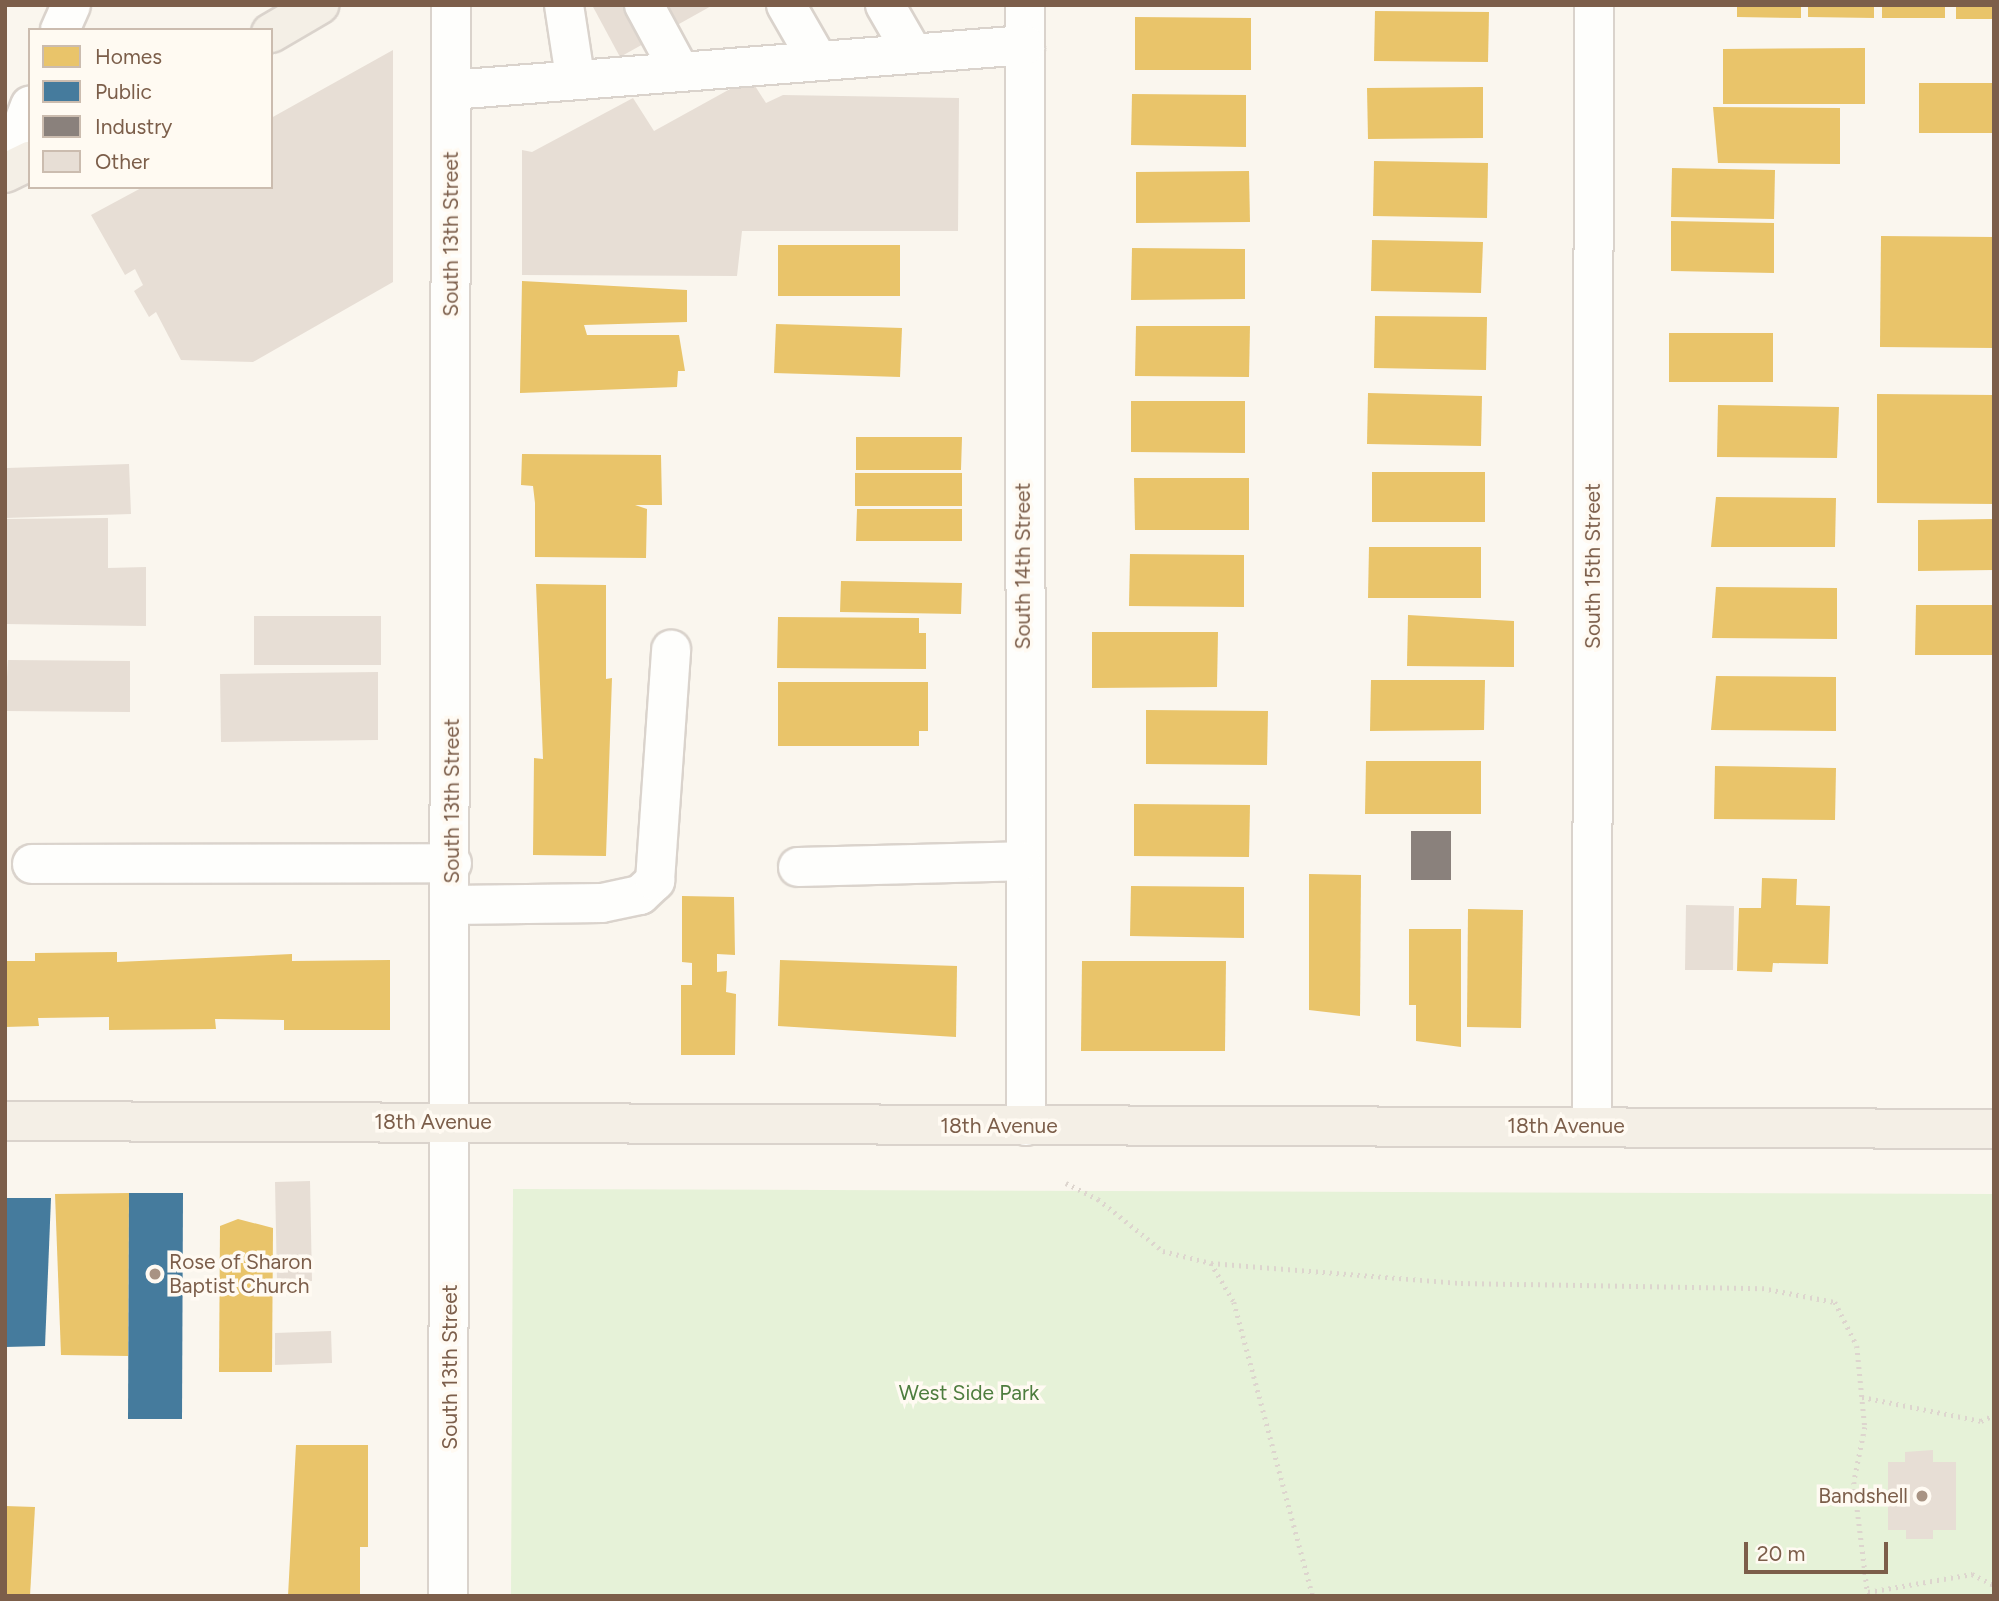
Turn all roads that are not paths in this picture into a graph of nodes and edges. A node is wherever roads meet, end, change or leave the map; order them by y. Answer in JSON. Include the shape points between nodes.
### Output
{"nodes":[{"id":1,"x":71,"y":5,"type":"edge"},
{"id":2,"x":320,"y":5,"type":"edge"},
{"id":3,"x":451,"y":5,"type":"edge"},
{"id":4,"x":564,"y":5,"type":"edge"},
{"id":5,"x":644,"y":5,"type":"edge"},
{"id":6,"x":786,"y":5,"type":"edge"},
{"id":7,"x":886,"y":5,"type":"edge"},
{"id":8,"x":1025,"y":5,"type":"edge"},
{"id":9,"x":1594,"y":5,"type":"edge"},
{"id":10,"x":61,"y":28,"type":"edge"},
{"id":11,"x":273,"y":32,"type":"edge"},
{"id":12,"x":1025,"y":45,"type":"junction"},
{"id":13,"x":912,"y":52,"type":"junction"},
{"id":14,"x":817,"y":59,"type":"junction"},
{"id":15,"x":678,"y":68,"type":"junction"},
{"id":16,"x":575,"y":77,"type":"junction"},
{"id":17,"x":451,"y":90,"type":"junction"},
{"id":18,"x":28,"y":111,"type":"edge"},
{"id":19,"x":28,"y":162,"type":"edge"},
{"id":20,"x":5,"y":173,"type":"edge"},
{"id":21,"x":671,"y":650,"type":"dead end"},
{"id":22,"x":1021,"y":861,"type":"junction"},
{"id":23,"x":452,"y":863,"type":"junction"},
{"id":24,"x":32,"y":864,"type":"dead end"},
{"id":25,"x":798,"y":867,"type":"dead end"},
{"id":26,"x":452,"y":905,"type":"junction"},
{"id":27,"x":5,"y":1121,"type":"edge"},
{"id":28,"x":451,"y":1122,"type":"junction"},
{"id":29,"x":1026,"y":1126,"type":"junction"},
{"id":30,"x":1592,"y":1126,"type":"junction"},
{"id":31,"x":1994,"y":1129,"type":"edge"},
{"id":32,"x":449,"y":1596,"type":"edge"}],
"edges":[{"from":1,"to":10,"type":"street"},
{"from":2,"to":11,"type":"main road"},
{"from":3,"to":17,"type":"street","name":"South 13th Street"},
{"from":4,"to":16,"type":"street"},
{"from":5,"to":15,"type":"street"},
{"from":6,"to":14,"type":"street"},
{"from":7,"to":13,"type":"street"},
{"from":8,"to":12,"type":"street","name":"South 14th Street"},
{"from":9,"to":30,"type":"street","name":"South 15th Street"},
{"from":12,"to":13,"type":"street"},
{"from":12,"to":22,"type":"street","name":"South 14th Street"},
{"from":13,"to":14,"type":"street"},
{"from":14,"to":15,"type":"street"},
{"from":15,"to":16,"type":"street"},
{"from":16,"to":17,"type":"street"},
{"from":17,"to":23,"type":"street","name":"South 13th Street"},
{"from":18,"to":20,"type":"street"},
{"from":19,"to":20,"type":"main road"},
{"from":21,"to":26,"type":"street","via":[[655,881],[640,895],[602,903]]},
{"from":22,"to":25,"type":"street"},
{"from":22,"to":29,"type":"street","name":"South 14th Street"},
{"from":23,"to":24,"type":"street"},
{"from":23,"to":26,"type":"street","name":"South 13th Street"},
{"from":26,"to":28,"type":"street","name":"South 13th Street"},
{"from":27,"to":28,"type":"main road","name":"18th Avenue"},
{"from":28,"to":29,"type":"main road","name":"18th Avenue"},
{"from":28,"to":32,"type":"street","name":"South 13th Street"},
{"from":29,"to":30,"type":"main road","name":"18th Avenue"},
{"from":30,"to":31,"type":"main road","name":"18th Avenue"}]}
